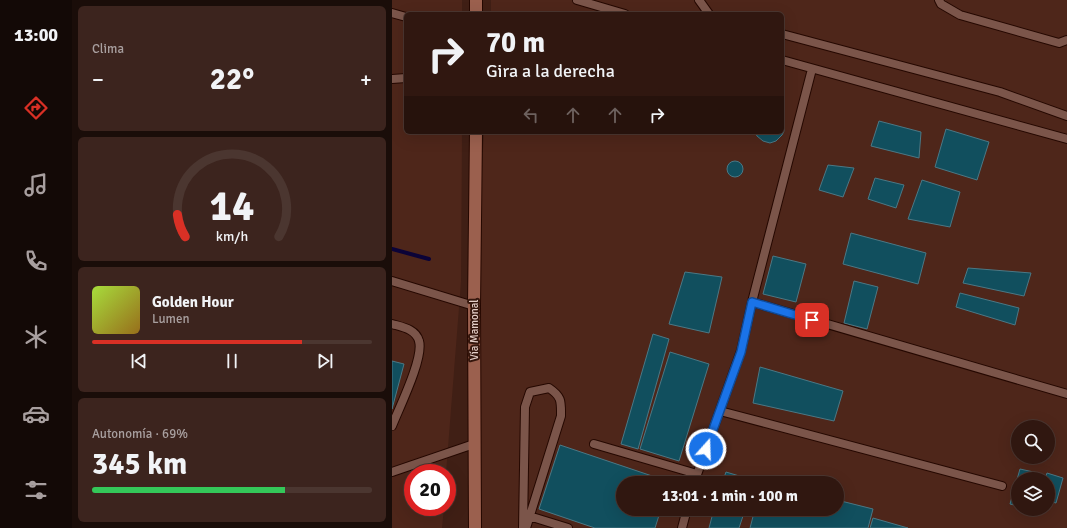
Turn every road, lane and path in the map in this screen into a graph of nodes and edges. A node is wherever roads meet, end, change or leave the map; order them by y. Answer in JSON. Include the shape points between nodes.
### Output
{"nodes":[{"id":1,"x":476,"y":0,"type":"edge"},
{"id":2,"x":577,"y":0,"type":"edge"},
{"id":3,"x":699,"y":0,"type":"edge"},
{"id":4,"x":939,"y":0,"type":"edge"},
{"id":5,"x":476,"y":12,"type":"edge"},
{"id":6,"x":618,"y":12,"type":"edge"},
{"id":7,"x":708,"y":12,"type":"edge"},
{"id":8,"x":392,"y":13,"type":"edge"},
{"id":9,"x":404,"y":16,"type":"edge"},
{"id":10,"x":784,"y":35,"type":"edge"},
{"id":11,"x":1067,"y":40,"type":"edge"},
{"id":12,"x":784,"y":61,"type":"edge"},
{"id":13,"x":812,"y":69,"type":"junction"},
{"id":14,"x":404,"y":78,"type":"edge"},
{"id":15,"x":392,"y":79,"type":"edge"},
{"id":16,"x":1067,"y":116,"type":"edge"},
{"id":17,"x":476,"y":134,"type":"edge"},
{"id":18,"x":1067,"y":139,"type":"edge"},
{"id":19,"x":392,"y":281,"type":"edge"},
{"id":20,"x":752,"y":302,"type":"junction"},
{"id":21,"x":474,"y":306,"type":"junction"},
{"id":22,"x":392,"y":324,"type":"edge"},
{"id":23,"x":1067,"y":394,"type":"edge"},
{"id":24,"x":720,"y":411,"type":"junction"},
{"id":25,"x":392,"y":426,"type":"edge"},
{"id":26,"x":474,"y":444,"type":"junction"},
{"id":27,"x":594,"y":444,"type":"dead end"},
{"id":28,"x":392,"y":472,"type":"edge"},
{"id":29,"x":696,"y":474,"type":"joint"},
{"id":30,"x":1002,"y":486,"type":"dead end"},
{"id":31,"x":529,"y":516,"type":"junction"},
{"id":32,"x":685,"y":516,"type":"edge"},
{"id":33,"x":475,"y":528,"type":"edge"},
{"id":34,"x":524,"y":528,"type":"edge"},
{"id":35,"x":568,"y":528,"type":"edge"},
{"id":36,"x":682,"y":528,"type":"edge"}],
"edges":[{"from":1,"to":5,"type":"street"},
{"from":2,"to":6,"type":"lane"},
{"from":3,"to":7,"type":"lane"},
{"from":4,"to":11,"type":"lane","via":[[940,4],[960,15],[1059,43]]},
{"from":8,"to":9,"type":"lane"},
{"from":10,"to":16,"type":"lane","via":[[1000,92]]},
{"from":12,"to":13,"type":"lane"},
{"from":13,"to":18,"type":"lane"},
{"from":13,"to":20,"type":"lane"},
{"from":14,"to":15,"type":"lane"},
{"from":17,"to":21,"type":"street","name":"Vía Mamonal"},
{"from":19,"to":21,"type":"lane"},
{"from":20,"to":23,"type":"lane"},
{"from":20,"to":24,"type":"lane","via":[[741,352]]},
{"from":21,"to":26,"type":"street","name":"Vía Mamonal"},
{"from":22,"to":25,"type":"lane","via":[[411,330],[419,341],[418,361]]},
{"from":24,"to":29,"type":"lane"},
{"from":24,"to":30,"type":"lane"},
{"from":26,"to":28,"type":"lane"},
{"from":26,"to":33,"type":"street","name":"Vía Mamonal"},
{"from":27,"to":29,"type":"lane"},
{"from":31,"to":34,"type":"lane"},
{"from":31,"to":34,"type":"lane","via":[[561,416],[558,394],[549,388],[530,392],[525,407]]},
{"from":31,"to":35,"type":"lane"},
{"from":32,"to":36,"type":"lane"}]}
